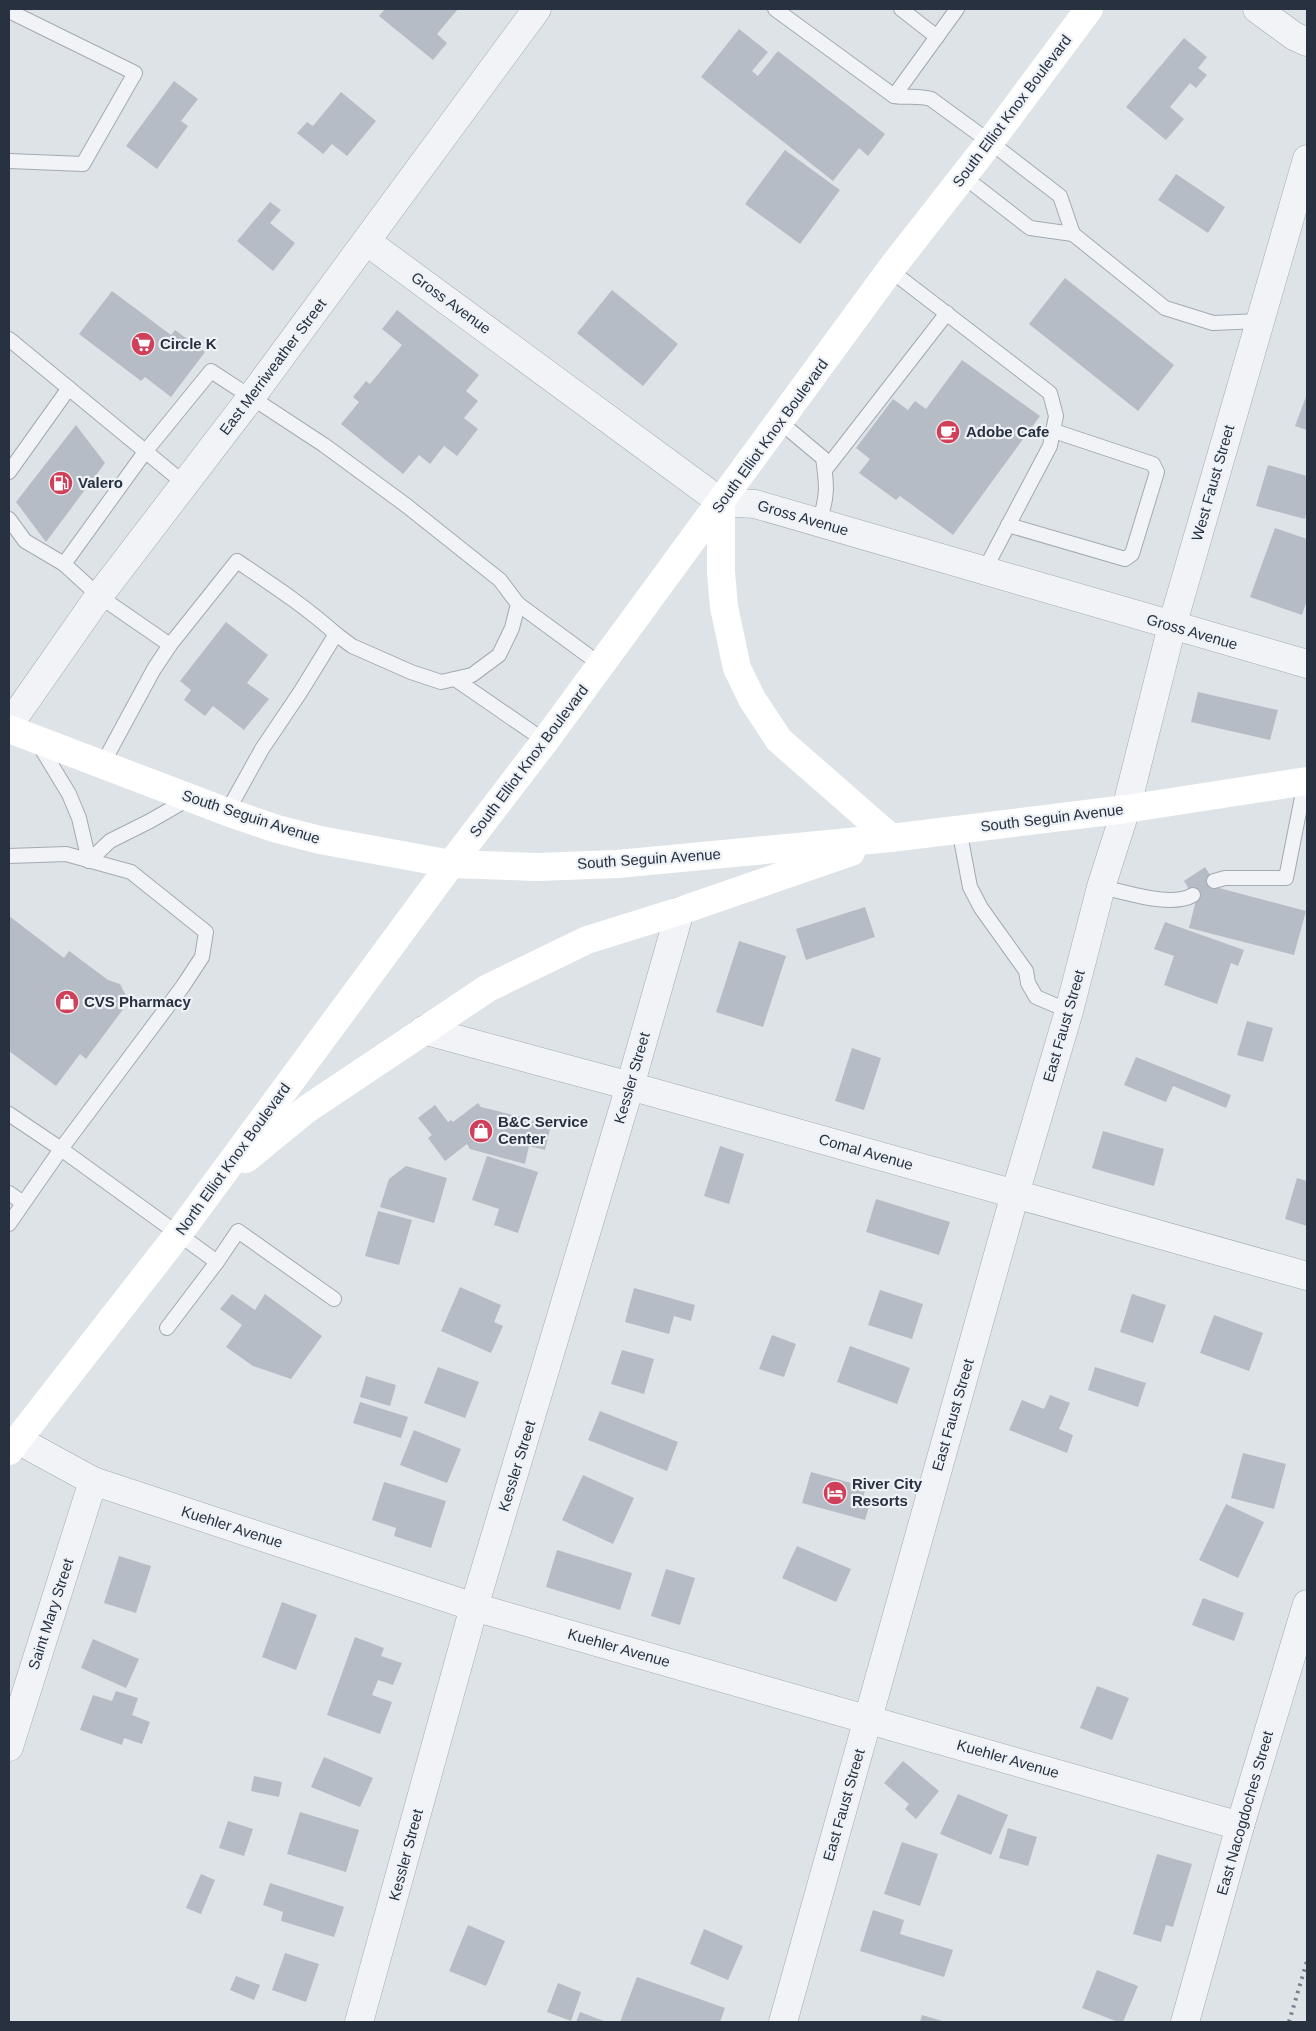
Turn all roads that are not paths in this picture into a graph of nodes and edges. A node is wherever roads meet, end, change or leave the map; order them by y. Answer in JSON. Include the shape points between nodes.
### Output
{"nodes":[{"id":1,"x":537,"y":9,"type":"edge"},
{"id":2,"x":775,"y":9,"type":"edge"},
{"id":3,"x":900,"y":9,"type":"edge"},
{"id":4,"x":957,"y":9,"type":"edge"},
{"id":5,"x":1089,"y":9,"type":"edge"},
{"id":6,"x":1257,"y":9,"type":"edge"},
{"id":7,"x":9,"y":11,"type":"edge"},
{"id":8,"x":937,"y":37,"type":"junction"},
{"id":9,"x":1307,"y":42,"type":"edge"},
{"id":10,"x":894,"y":96,"type":"junction"},
{"id":11,"x":990,"y":142,"type":"junction"},
{"id":12,"x":1307,"y":159,"type":"edge"},
{"id":13,"x":9,"y":161,"type":"edge"},
{"id":14,"x":963,"y":176,"type":"junction"},
{"id":15,"x":1073,"y":234,"type":"junction"},
{"id":16,"x":366,"y":241,"type":"junction"},
{"id":17,"x":890,"y":270,"type":"junction"},
{"id":18,"x":947,"y":313,"type":"junction"},
{"id":19,"x":1260,"y":321,"type":"junction"},
{"id":20,"x":9,"y":339,"type":"edge"},
{"id":21,"x":69,"y":388,"type":"junction"},
{"id":22,"x":252,"y":396,"type":"junction"},
{"id":23,"x":780,"y":422,"type":"junction"},
{"id":24,"x":1054,"y":431,"type":"junction"},
{"id":25,"x":145,"y":452,"type":"junction"},
{"id":26,"x":825,"y":470,"type":"junction"},
{"id":27,"x":9,"y":472,"type":"edge"},
{"id":28,"x":184,"y":484,"type":"junction"},
{"id":29,"x":721,"y":502,"type":"junction"},
{"id":30,"x":9,"y":519,"type":"edge"},
{"id":31,"x":819,"y":522,"type":"junction"},
{"id":32,"x":1008,"y":525,"type":"junction"},
{"id":33,"x":64,"y":564,"type":"junction"},
{"id":34,"x":984,"y":571,"type":"junction"},
{"id":35,"x":99,"y":596,"type":"junction"},
{"id":36,"x":518,"y":604,"type":"junction"},
{"id":37,"x":1172,"y":626,"type":"junction"},
{"id":38,"x":336,"y":634,"type":"junction"},
{"id":39,"x":170,"y":645,"type":"junction"},
{"id":40,"x":1307,"y":664,"type":"edge"},
{"id":41,"x":601,"y":665,"type":"junction"},
{"id":42,"x":455,"y":679,"type":"junction"},
{"id":43,"x":9,"y":725,"type":"edge"},
{"id":44,"x":9,"y":729,"type":"edge"},
{"id":45,"x":37,"y":740,"type":"junction"},
{"id":46,"x":545,"y":741,"type":"junction"},
{"id":47,"x":102,"y":765,"type":"junction"},
{"id":48,"x":1306,"y":781,"type":"edge"},
{"id":49,"x":190,"y":798,"type":"junction"},
{"id":50,"x":1126,"y":809,"type":"junction"},
{"id":51,"x":227,"y":812,"type":"junction"},
{"id":52,"x":959,"y":830,"type":"junction"},
{"id":53,"x":891,"y":838,"type":"junction"},
{"id":54,"x":9,"y":856,"type":"edge"},
{"id":55,"x":89,"y":861,"type":"junction"},
{"id":56,"x":452,"y":864,"type":"junction"},
{"id":57,"x":1220,"y":880,"type":"dead end"},
{"id":58,"x":1101,"y":887,"type":"junction"},
{"id":59,"x":1190,"y":896,"type":"dead end"},
{"id":60,"x":680,"y":912,"type":"junction"},
{"id":61,"x":1069,"y":1011,"type":"junction"},
{"id":62,"x":423,"y":1030,"type":"junction"},
{"id":63,"x":630,"y":1086,"type":"junction"},
{"id":64,"x":9,"y":1114,"type":"edge"},
{"id":65,"x":60,"y":1149,"type":"junction"},
{"id":66,"x":212,"y":1187,"type":"junction"},
{"id":67,"x":9,"y":1193,"type":"edge"},
{"id":68,"x":1015,"y":1194,"type":"junction"},
{"id":69,"x":23,"y":1203,"type":"junction"},
{"id":70,"x":9,"y":1224,"type":"edge"},
{"id":71,"x":179,"y":1233,"type":"junction"},
{"id":72,"x":217,"y":1262,"type":"junction"},
{"id":73,"x":1307,"y":1276,"type":"edge"},
{"id":74,"x":334,"y":1299,"type":"dead end"},
{"id":75,"x":167,"y":1328,"type":"dead end"},
{"id":76,"x":12,"y":1444,"type":"edge"},
{"id":77,"x":93,"y":1481,"type":"junction"},
{"id":78,"x":1307,"y":1604,"type":"edge"},
{"id":79,"x":474,"y":1607,"type":"junction"},
{"id":80,"x":868,"y":1718,"type":"junction"},
{"id":81,"x":9,"y":1747,"type":"edge"},
{"id":82,"x":1240,"y":1826,"type":"junction"},
{"id":83,"x":360,"y":2022,"type":"edge"},
{"id":84,"x":783,"y":2022,"type":"edge"},
{"id":85,"x":1185,"y":2022,"type":"edge"}],
"edges":[{"from":1,"to":16,"type":"street","name":"East Merriweather Street"},
{"from":2,"to":10,"type":"lane"},
{"from":3,"to":8,"type":"lane"},
{"from":4,"to":8,"type":"lane"},
{"from":5,"to":11,"type":"main road","name":"South Elliot Knox Boulevard"},
{"from":6,"to":9,"type":"street"},
{"from":7,"to":13,"type":"lane","via":[[135,73],[83,164]]},
{"from":8,"to":10,"type":"lane"},
{"from":10,"to":11,"type":"lane","via":[[931,99]]},
{"from":11,"to":14,"type":"main road","name":"South Elliot Knox Boulevard"},
{"from":11,"to":15,"type":"lane","via":[[1060,196]]},
{"from":12,"to":19,"type":"street","name":"West Faust Street"},
{"from":14,"to":15,"type":"lane","via":[[1030,228]]},
{"from":14,"to":17,"type":"main road","name":"South Elliot Knox Boulevard"},
{"from":15,"to":19,"type":"lane","via":[[1165,308],[1213,323]]},
{"from":16,"to":22,"type":"street","name":"East Merriweather Street"},
{"from":16,"to":29,"type":"street","name":"Gross Avenue"},
{"from":17,"to":18,"type":"lane"},
{"from":17,"to":23,"type":"main road","name":"South Elliot Knox Boulevard"},
{"from":18,"to":24,"type":"lane","via":[[1050,393],[1056,416]]},
{"from":18,"to":26,"type":"lane"},
{"from":19,"to":37,"type":"street","name":"West Faust Street"},
{"from":20,"to":21,"type":"lane"},
{"from":21,"to":25,"type":"lane"},
{"from":21,"to":27,"type":"lane"},
{"from":22,"to":25,"type":"lane","via":[[211,371]]},
{"from":22,"to":28,"type":"street","name":"East Merriweather Street"},
{"from":22,"to":36,"type":"lane","via":[[473,556],[500,580]]},
{"from":23,"to":26,"type":"lane","via":[[823,458]]},
{"from":23,"to":29,"type":"main road","name":"South Elliot Knox Boulevard"},
{"from":24,"to":32,"type":"lane","via":[[1050,446]]},
{"from":24,"to":32,"type":"lane","via":[[1153,464],[1156,472],[1132,554],[1125,560]]},
{"from":25,"to":28,"type":"lane"},
{"from":25,"to":33,"type":"lane"},
{"from":26,"to":31,"type":"lane","via":[[825,506]]},
{"from":28,"to":35,"type":"street","name":"East Merriweather Street"},
{"from":29,"to":31,"type":"street","name":"Gross Avenue","via":[[755,504]]},
{"from":29,"to":41,"type":"main road","name":"South Elliot Knox Boulevard"},
{"from":29,"to":53,"type":"main road","via":[[724,607],[737,668],[752,699],[779,740]]},
{"from":30,"to":33,"type":"lane","via":[[25,541]]},
{"from":31,"to":34,"type":"street","name":"Gross Avenue"},
{"from":32,"to":34,"type":"lane"},
{"from":33,"to":35,"type":"lane"},
{"from":34,"to":37,"type":"street","name":"Gross Avenue"},
{"from":35,"to":39,"type":"lane"},
{"from":35,"to":43,"type":"street","name":"East Merriweather Street"},
{"from":36,"to":41,"type":"lane"},
{"from":36,"to":42,"type":"lane","via":[[512,628],[499,655],[472,675]]},
{"from":37,"to":40,"type":"street","name":"Gross Avenue"},
{"from":37,"to":50,"type":"street","name":"West Faust Street"},
{"from":38,"to":39,"type":"lane","via":[[281,590],[237,562]]},
{"from":38,"to":42,"type":"lane","via":[[352,646],[412,672],[440,682]]},
{"from":38,"to":51,"type":"lane","via":[[262,749]]},
{"from":39,"to":47,"type":"lane"},
{"from":41,"to":46,"type":"main road","name":"South Elliot Knox Boulevard"},
{"from":42,"to":46,"type":"lane"},
{"from":44,"to":45,"type":"main road","name":"South Seguin Avenue"},
{"from":45,"to":47,"type":"main road","name":"South Seguin Avenue"},
{"from":45,"to":55,"type":"lane","via":[[69,794],[79,818]]},
{"from":46,"to":56,"type":"main road","name":"South Elliot Knox Boulevard"},
{"from":47,"to":49,"type":"main road","name":"South Seguin Avenue"},
{"from":48,"to":50,"type":"main road","name":"South Seguin Avenue"},
{"from":48,"to":57,"type":"lane","via":[[1286,878]]},
{"from":49,"to":51,"type":"main road","name":"South Seguin Avenue"},
{"from":49,"to":55,"type":"lane","via":[[110,841]]},
{"from":50,"to":52,"type":"main road","name":"South Seguin Avenue"},
{"from":50,"to":58,"type":"street","name":"East Faust Street"},
{"from":51,"to":56,"type":"main road","name":"South Seguin Avenue","via":[[320,840]]},
{"from":52,"to":53,"type":"main road","name":"South Seguin Avenue"},
{"from":52,"to":61,"type":"lane","via":[[970,887],[981,908],[1026,971],[1028,984],[1036,997]]},
{"from":53,"to":56,"type":"main road","name":"South Seguin Avenue","via":[[618,864],[538,867]]},
{"from":53,"to":60,"type":"main road"},
{"from":54,"to":55,"type":"lane","via":[[66,854]]},
{"from":55,"to":65,"type":"lane","via":[[131,872],[206,932],[202,957],[183,986]]},
{"from":56,"to":66,"type":"main road","name":"North Elliot Knox Boulevard"},
{"from":58,"to":59,"type":"lane","via":[[1168,901]]},
{"from":58,"to":61,"type":"street","name":"East Faust Street"},
{"from":60,"to":62,"type":"main road","via":[[587,940],[488,988]]},
{"from":60,"to":63,"type":"street","name":"Kessler Street"},
{"from":61,"to":68,"type":"street","name":"East Faust Street"},
{"from":62,"to":63,"type":"street","name":"Comal Avenue"},
{"from":62,"to":66,"type":"main road","via":[[307,1109]]},
{"from":63,"to":68,"type":"street","name":"Comal Avenue"},
{"from":63,"to":79,"type":"street","name":"Kessler Street"},
{"from":64,"to":65,"type":"lane"},
{"from":65,"to":69,"type":"lane"},
{"from":65,"to":71,"type":"lane"},
{"from":66,"to":71,"type":"main road","name":"North Elliot Knox Boulevard"},
{"from":67,"to":69,"type":"lane"},
{"from":68,"to":73,"type":"street","name":"Comal Avenue"},
{"from":68,"to":80,"type":"street","name":"East Faust Street"},
{"from":69,"to":70,"type":"lane"},
{"from":71,"to":72,"type":"lane"},
{"from":71,"to":76,"type":"main road","name":"North Elliot Knox Boulevard"},
{"from":72,"to":74,"type":"lane","via":[[238,1232]]},
{"from":72,"to":75,"type":"lane"},
{"from":76,"to":77,"type":"street","name":"Kuehler Avenue"},
{"from":77,"to":79,"type":"street","name":"Kuehler Avenue"},
{"from":77,"to":81,"type":"street","name":"Saint Mary Street"},
{"from":78,"to":82,"type":"street","name":"East Nacogdoches Street"},
{"from":79,"to":80,"type":"street","name":"Kuehler Avenue"},
{"from":79,"to":83,"type":"street","name":"Kessler Street"},
{"from":80,"to":82,"type":"street","name":"Kuehler Avenue"},
{"from":80,"to":84,"type":"street","name":"East Faust Street"},
{"from":82,"to":85,"type":"street","name":"East Nacogdoches Street"}]}
